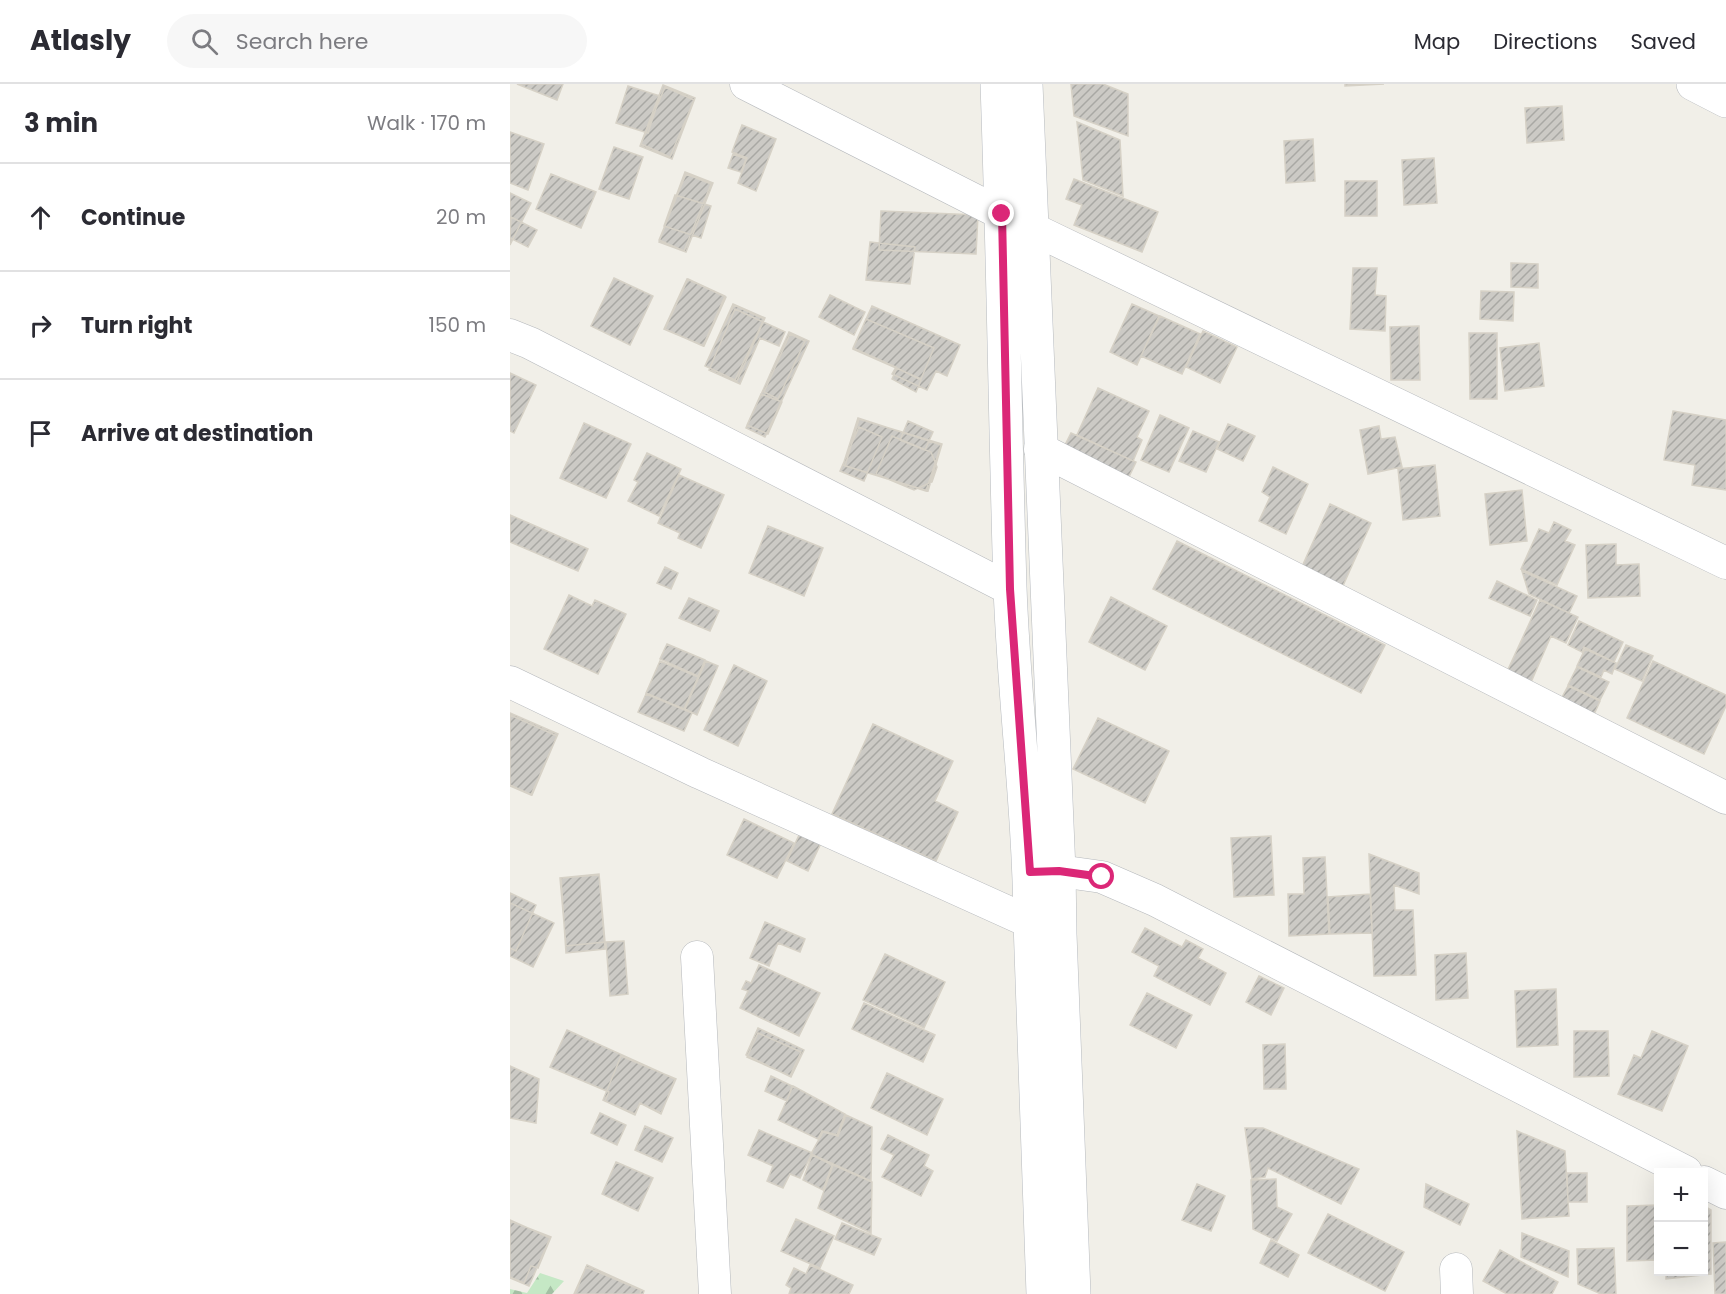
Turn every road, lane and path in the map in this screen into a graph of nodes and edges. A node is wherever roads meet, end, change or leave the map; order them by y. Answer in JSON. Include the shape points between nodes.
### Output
{"nodes":[{"id":1,"x":746,"y":84,"type":"edge"},
{"id":2,"x":997,"y":84,"type":"edge"},
{"id":3,"x":1026,"y":84,"type":"edge"},
{"id":4,"x":1693,"y":84,"type":"edge"},
{"id":5,"x":1726,"y":100,"type":"edge"},
{"id":6,"x":1002,"y":214,"type":"junction"},
{"id":7,"x":1032,"y":228,"type":"junction"},
{"id":8,"x":510,"y":335,"type":"edge"},
{"id":9,"x":1040,"y":449,"type":"junction"},
{"id":10,"x":1726,"y":563,"type":"edge"},
{"id":11,"x":1010,"y":589,"type":"junction"},
{"id":12,"x":510,"y":682,"type":"edge"},
{"id":13,"x":1726,"y":798,"type":"edge"},
{"id":14,"x":1044,"y":871,"type":"junction"},
{"id":15,"x":1030,"y":921,"type":"junction"},
{"id":16,"x":697,"y":957,"type":"dead end"},
{"id":17,"x":1676,"y":1168,"type":"edge"},
{"id":18,"x":1708,"y":1184,"type":"edge"},
{"id":19,"x":1726,"y":1193,"type":"edge"},
{"id":20,"x":715,"y":1294,"type":"edge"},
{"id":21,"x":1043,"y":1294,"type":"edge"},
{"id":22,"x":1074,"y":1294,"type":"edge"}],
"edges":[{"from":1,"to":6,"type":"street"},
{"from":2,"to":6,"type":"main road"},
{"from":3,"to":7,"type":"main road"},
{"from":4,"to":5,"type":"main road"},
{"from":6,"to":11,"type":"main road"},
{"from":7,"to":9,"type":"main road"},
{"from":7,"to":10,"type":"street"},
{"from":8,"to":11,"type":"street"},
{"from":9,"to":13,"type":"street"},
{"from":9,"to":14,"type":"main road"},
{"from":11,"to":14,"type":"main road"},
{"from":12,"to":15,"type":"street","via":[[700,773]]},
{"from":14,"to":15,"type":"main road"},
{"from":14,"to":17,"type":"street","via":[[1102,877],[1155,900]]},
{"from":14,"to":22,"type":"main road","via":[[1060,934]]},
{"from":15,"to":21,"type":"main road"},
{"from":16,"to":20,"type":"street"},
{"from":18,"to":19,"type":"street"}]}
